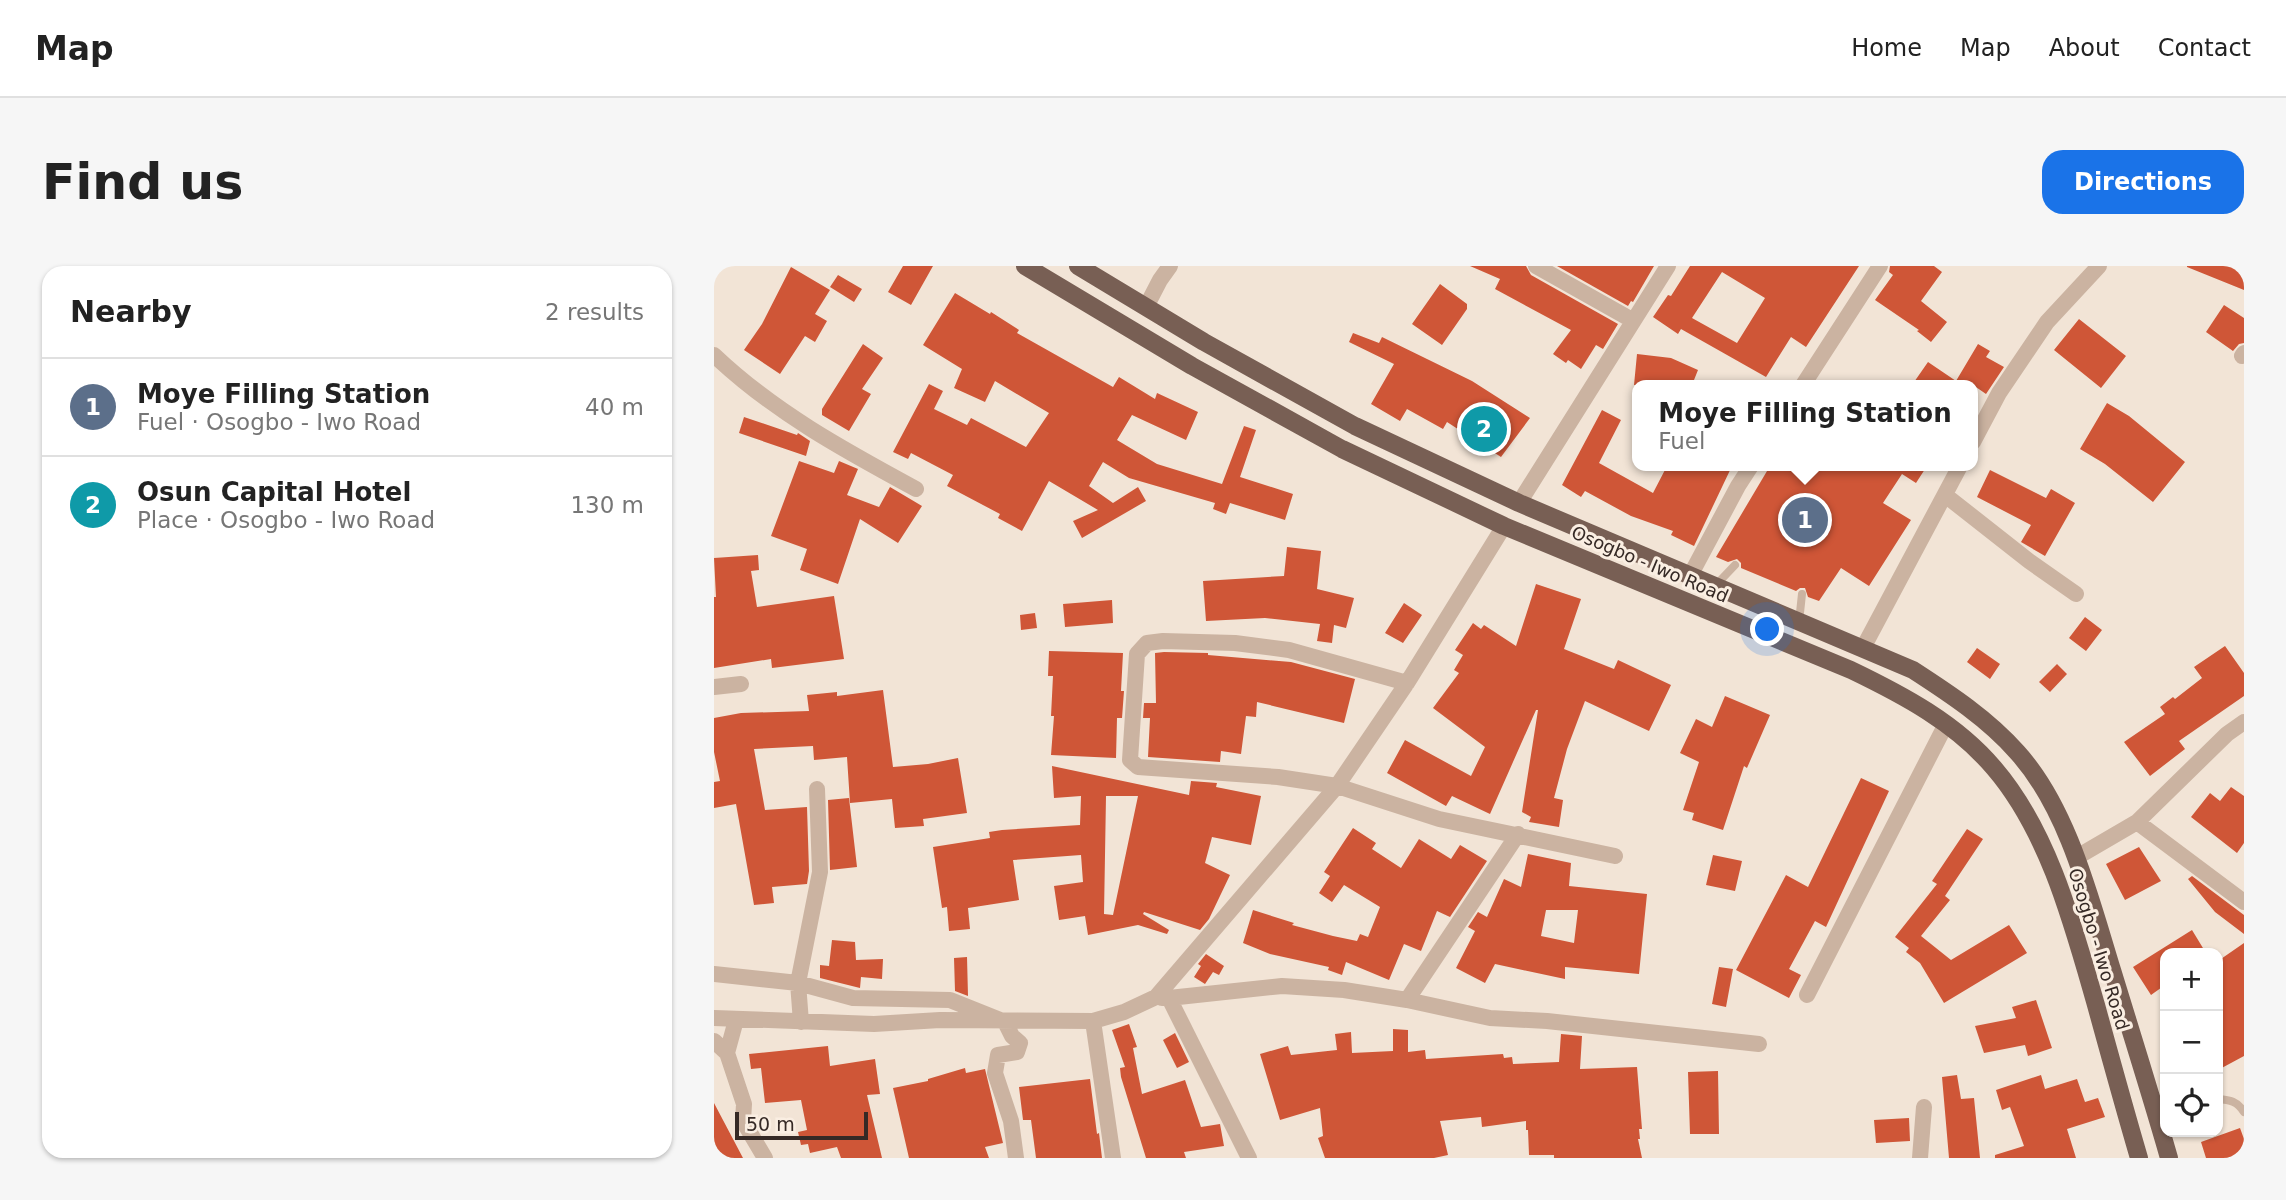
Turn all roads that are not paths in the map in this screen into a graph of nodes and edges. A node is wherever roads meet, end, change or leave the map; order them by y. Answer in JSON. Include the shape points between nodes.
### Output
{"nodes":[{"id":1,"x":1025,"y":266,"type":"edge"},
{"id":2,"x":1078,"y":266,"type":"edge"},
{"id":3,"x":1170,"y":266,"type":"edge"},
{"id":4,"x":1536,"y":266,"type":"edge"},
{"id":5,"x":1668,"y":266,"type":"edge"},
{"id":6,"x":1880,"y":266,"type":"edge"},
{"id":7,"x":2099,"y":266,"type":"edge"},
{"id":8,"x":1146,"y":307,"type":"junction"},
{"id":9,"x":1633,"y":320,"type":"junction"},
{"id":10,"x":714,"y":355,"type":"edge"},
{"id":11,"x":1806,"y":380,"type":"edge"},
{"id":12,"x":1978,"y":433,"type":"edge"},
{"id":13,"x":1748,"y":471,"type":"edge"},
{"id":14,"x":1957,"y":471,"type":"edge"},
{"id":15,"x":916,"y":489,"type":"dead end"},
{"id":16,"x":1945,"y":495,"type":"junction"},
{"id":17,"x":1519,"y":503,"type":"junction"},
{"id":18,"x":1504,"y":526,"type":"junction"},
{"id":19,"x":1735,"y":565,"type":"dead end"},
{"id":20,"x":1690,"y":576,"type":"junction"},
{"id":21,"x":1715,"y":586,"type":"junction"},
{"id":22,"x":1802,"y":594,"type":"dead end"},
{"id":23,"x":2076,"y":594,"type":"dead end"},
{"id":24,"x":1799,"y":622,"type":"junction"},
{"id":25,"x":1863,"y":648,"type":"junction"},
{"id":26,"x":1407,"y":683,"type":"junction"},
{"id":27,"x":741,"y":684,"type":"dead end"},
{"id":28,"x":714,"y":687,"type":"edge"},
{"id":29,"x":2244,"y":722,"type":"edge"},
{"id":30,"x":1946,"y":724,"type":"junction"},
{"id":31,"x":1337,"y":786,"type":"junction"},
{"id":32,"x":817,"y":789,"type":"dead end"},
{"id":33,"x":2137,"y":822,"type":"junction"},
{"id":34,"x":1518,"y":834,"type":"junction"},
{"id":35,"x":1615,"y":856,"type":"dead end"},
{"id":36,"x":2077,"y":857,"type":"junction"},
{"id":37,"x":2244,"y":902,"type":"edge"},
{"id":38,"x":714,"y":974,"type":"edge"},
{"id":39,"x":798,"y":983,"type":"junction"},
{"id":40,"x":1807,"y":995,"type":"dead end"},
{"id":41,"x":1163,"y":998,"type":"junction"},
{"id":42,"x":1407,"y":1000,"type":"junction"},
{"id":43,"x":714,"y":1018,"type":"edge"},
{"id":44,"x":736,"y":1020,"type":"junction"},
{"id":45,"x":1093,"y":1021,"type":"junction"},
{"id":46,"x":801,"y":1022,"type":"junction"},
{"id":47,"x":1005,"y":1022,"type":"junction"},
{"id":48,"x":714,"y":1041,"type":"edge"},
{"id":49,"x":1759,"y":1044,"type":"dead end"},
{"id":50,"x":727,"y":1053,"type":"junction"},
{"id":51,"x":2223,"y":1099,"type":"edge"},
{"id":52,"x":1924,"y":1107,"type":"dead end"},
{"id":53,"x":2244,"y":1112,"type":"edge"},
{"id":54,"x":2160,"y":1117,"type":"edge"},
{"id":55,"x":2165,"y":1137,"type":"edge"},
{"id":56,"x":765,"y":1158,"type":"edge"},
{"id":57,"x":1016,"y":1158,"type":"edge"},
{"id":58,"x":1113,"y":1158,"type":"edge"},
{"id":59,"x":1249,"y":1158,"type":"edge"},
{"id":60,"x":1920,"y":1158,"type":"edge"},
{"id":61,"x":2139,"y":1158,"type":"edge"},
{"id":62,"x":2169,"y":1158,"type":"edge"}],
"edges":[{"from":1,"to":18,"type":"main road","name":"Osogbo - Iwo Road","via":[[1342,450]]},
{"from":2,"to":8,"type":"main road","name":"Osogbo - Iwo Road"},
{"from":3,"to":8,"type":"street"},
{"from":4,"to":9,"type":"street"},
{"from":5,"to":9,"type":"street"},
{"from":6,"to":11,"type":"street"},
{"from":7,"to":12,"type":"street","via":[[2047,322]]},
{"from":8,"to":17,"type":"main road","name":"Osogbo - Iwo Road","via":[[1355,426]]},
{"from":9,"to":17,"type":"street"},
{"from":10,"to":15,"type":"street","via":[[801,425]]},
{"from":13,"to":20,"type":"street"},
{"from":14,"to":16,"type":"street"},
{"from":16,"to":23,"type":"street"},
{"from":16,"to":25,"type":"street"},
{"from":17,"to":20,"type":"main road","name":"Osogbo - Iwo Road"},
{"from":18,"to":26,"type":"street"},
{"from":18,"to":30,"type":"main road","name":"Osogbo - Iwo Road","via":[[1851,670]]},
{"from":19,"to":21,"type":"lane"},
{"from":20,"to":21,"type":"main road","name":"Osogbo - Iwo Road"},
{"from":21,"to":24,"type":"main road","name":"Osogbo - Iwo Road"},
{"from":22,"to":24,"type":"lane"},
{"from":24,"to":25,"type":"main road","name":"Osogbo - Iwo Road"},
{"from":25,"to":36,"type":"main road","name":"Osogbo - Iwo Road","via":[[1913,670],[1951,694],[2018,752],[2043,788]]},
{"from":26,"to":31,"type":"street"},
{"from":26,"to":31,"type":"street","via":[[1289,650],[1235,643],[1163,641],[1147,643],[1137,654],[1133,765]]},
{"from":27,"to":28,"type":"street"},
{"from":29,"to":33,"type":"street"},
{"from":30,"to":40,"type":"street"},
{"from":30,"to":61,"type":"main road","name":"Osogbo - Iwo Road","via":[[2014,793],[2052,867],[2072,921]]},
{"from":31,"to":34,"type":"street","via":[[1439,819]]},
{"from":31,"to":41,"type":"street"},
{"from":32,"to":39,"type":"street","via":[[820,872]]},
{"from":33,"to":36,"type":"street"},
{"from":33,"to":37,"type":"street"},
{"from":34,"to":35,"type":"street"},
{"from":34,"to":42,"type":"street"},
{"from":36,"to":54,"type":"main road","name":"Osogbo - Iwo Road"},
{"from":38,"to":39,"type":"street"},
{"from":39,"to":46,"type":"street"},
{"from":39,"to":47,"type":"street","via":[[853,998],[950,1000]]},
{"from":41,"to":42,"type":"street","via":[[1282,986]]},
{"from":41,"to":45,"type":"street"},
{"from":41,"to":59,"type":"street"},
{"from":42,"to":49,"type":"street","via":[[1490,1018]]},
{"from":43,"to":44,"type":"street"},
{"from":44,"to":46,"type":"street"},
{"from":44,"to":50,"type":"street"},
{"from":45,"to":47,"type":"street"},
{"from":45,"to":58,"type":"street"},
{"from":46,"to":47,"type":"street"},
{"from":47,"to":57,"type":"street","via":[[1020,1048],[998,1055],[995,1073],[1011,1121]]},
{"from":48,"to":50,"type":"street"},
{"from":50,"to":56,"type":"street","via":[[744,1104],[743,1121]]},
{"from":51,"to":53,"type":"lane","via":[[2231,1100]]},
{"from":52,"to":60,"type":"street"},
{"from":55,"to":62,"type":"main road","name":"Osogbo - Iwo Road"}]}
